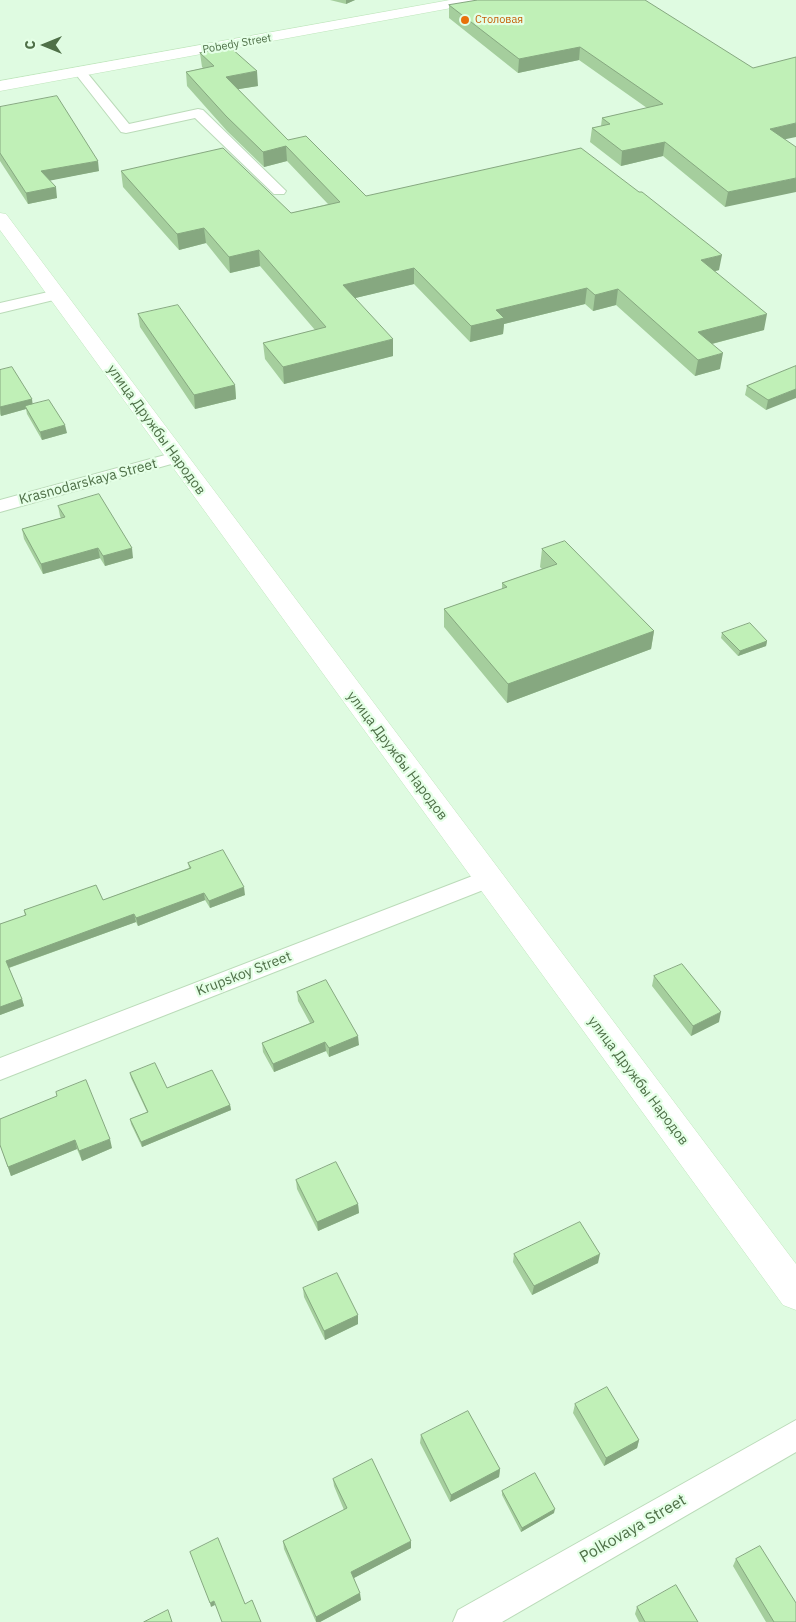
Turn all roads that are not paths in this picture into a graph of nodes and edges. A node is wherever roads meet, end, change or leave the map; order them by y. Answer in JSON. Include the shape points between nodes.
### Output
{"nodes":[{"id":1,"x":474,"y":0,"type":"edge"},
{"id":2,"x":80,"y":72,"type":"junction"},
{"id":3,"x":0,"y":86,"type":"edge"},
{"id":4,"x":279,"y":191,"type":"dead end"},
{"id":5,"x":0,"y":218,"type":"edge"},
{"id":6,"x":57,"y":294,"type":"junction"},
{"id":7,"x":0,"y":308,"type":"edge"},
{"id":8,"x":176,"y":457,"type":"junction"},
{"id":9,"x":0,"y":506,"type":"edge"},
{"id":10,"x":488,"y":879,"type":"junction"},
{"id":11,"x":0,"y":1069,"type":"edge"},
{"id":12,"x":796,"y":1293,"type":"edge"},
{"id":13,"x":796,"y":1435,"type":"edge"},
{"id":14,"x":470,"y":1622,"type":"edge"}],
"edges":[{"from":1,"to":2,"type":"street","name":"Pobedy Street"},
{"from":2,"to":3,"type":"street","name":"Pobedy Street"},
{"from":2,"to":4,"type":"street","via":[[126,129],[198,113]]},
{"from":5,"to":6,"type":"street","name":"улица Дружбы Народов"},
{"from":6,"to":7,"type":"street"},
{"from":6,"to":8,"type":"street","name":"улица Дружбы Народов"},
{"from":8,"to":9,"type":"street","name":"Krasnodarskaya Street"},
{"from":8,"to":10,"type":"street","name":"улица Дружбы Народов"},
{"from":10,"to":11,"type":"street","name":"Krupskoy Street"},
{"from":10,"to":12,"type":"street","name":"улица Дружбы Народов"},
{"from":13,"to":14,"type":"street","name":"Polkovaya Street"}]}
